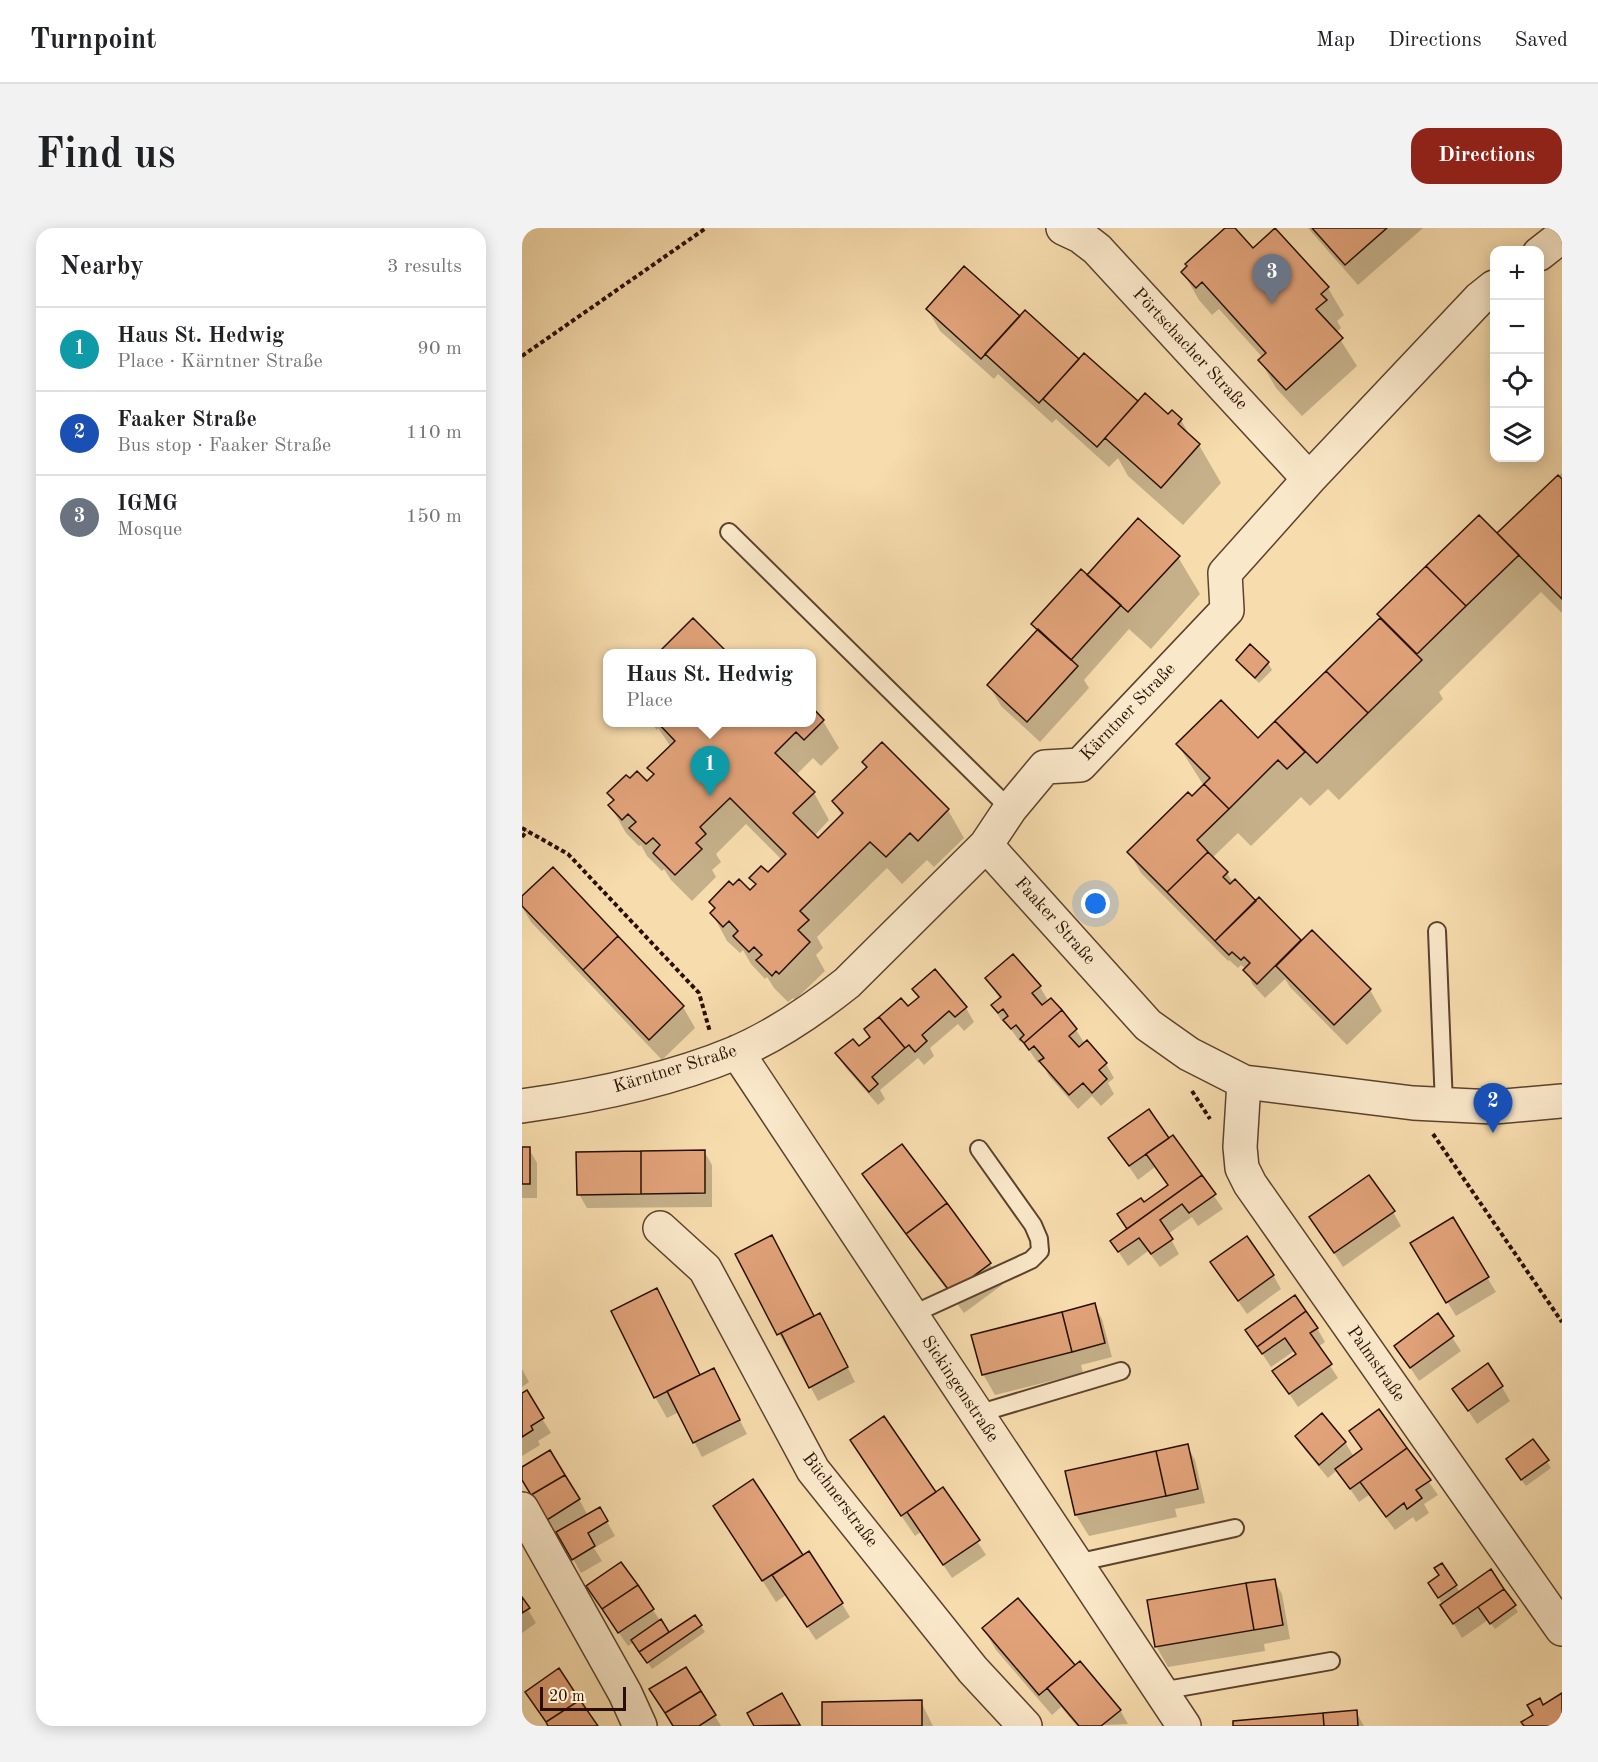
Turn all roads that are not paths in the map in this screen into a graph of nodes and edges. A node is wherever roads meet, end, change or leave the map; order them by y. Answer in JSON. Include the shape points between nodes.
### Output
{"nodes":[{"id":1,"x":1063,"y":228,"type":"edge"},
{"id":2,"x":1562,"y":236,"type":"edge"},
{"id":3,"x":1544,"y":250,"type":"edge"},
{"id":4,"x":1490,"y":290,"type":"edge"},
{"id":5,"x":1309,"y":479,"type":"junction"},
{"id":6,"x":729,"y":532,"type":"dead end"},
{"id":7,"x":1010,"y":809,"type":"junction"},
{"id":8,"x":986,"y":845,"type":"junction"},
{"id":9,"x":1437,"y":931,"type":"dead end"},
{"id":10,"x":727,"y":1056,"type":"junction"},
{"id":11,"x":1244,"y":1082,"type":"junction"},
{"id":12,"x":1562,"y":1101,"type":"edge"},
{"id":13,"x":1428,"y":1104,"type":"junction"},
{"id":14,"x":522,"y":1106,"type":"edge"},
{"id":15,"x":979,"y":1149,"type":"dead end"},
{"id":16,"x":660,"y":1228,"type":"dead end"},
{"id":17,"x":911,"y":1315,"type":"junction"},
{"id":18,"x":1121,"y":1371,"type":"dead end"},
{"id":19,"x":977,"y":1414,"type":"junction"},
{"id":20,"x":522,"y":1509,"type":"edge"},
{"id":21,"x":1235,"y":1528,"type":"dead end"},
{"id":22,"x":1076,"y":1563,"type":"junction"},
{"id":23,"x":1562,"y":1629,"type":"edge"},
{"id":24,"x":1331,"y":1661,"type":"dead end"},
{"id":25,"x":1161,"y":1691,"type":"junction"},
{"id":26,"x":640,"y":1726,"type":"edge"},
{"id":27,"x":1025,"y":1726,"type":"edge"},
{"id":28,"x":1184,"y":1726,"type":"edge"}],
"edges":[{"from":1,"to":5,"type":"street","name":"Pörtschacher Straße","via":[[1098,249]]},
{"from":2,"to":3,"type":"street"},
{"from":4,"to":5,"type":"street","name":"Kärntner Straße"},
{"from":5,"to":7,"type":"street","name":"Kärntner Straße","via":[[1225,573],[1227,610],[1080,765],[1046,767]]},
{"from":6,"to":7,"type":"lane"},
{"from":7,"to":8,"type":"street","name":"Kärntner Straße"},
{"from":8,"to":10,"type":"street","name":"Kärntner Straße","via":[[847,983],[784,1027]]},
{"from":8,"to":11,"type":"street","name":"Faaker Straße","via":[[1148,1025],[1189,1054]]},
{"from":9,"to":13,"type":"lane"},
{"from":10,"to":14,"type":"street","name":"Kärntner Straße","via":[[611,1090]]},
{"from":10,"to":17,"type":"street","name":"Sickingenstraße"},
{"from":11,"to":13,"type":"street","name":"Faaker Straße"},
{"from":11,"to":23,"type":"street","name":"Palmstraße","via":[[1240,1147],[1242,1168],[1250,1184]]},
{"from":12,"to":13,"type":"street","name":"Faaker Straße","via":[[1494,1107]]},
{"from":15,"to":17,"type":"lane","via":[[1033,1226],[1040,1251],[1031,1260]]},
{"from":16,"to":27,"type":"street","name":"Büchnerstraße","via":[[705,1269],[813,1470],[973,1670]]},
{"from":17,"to":19,"type":"street","name":"Sickingenstraße"},
{"from":18,"to":19,"type":"lane"},
{"from":19,"to":22,"type":"street","name":"Sickingenstraße"},
{"from":20,"to":26,"type":"street","via":[[626,1693]]},
{"from":21,"to":22,"type":"lane"},
{"from":22,"to":25,"type":"street","name":"Sickingenstraße"},
{"from":24,"to":25,"type":"lane"},
{"from":25,"to":28,"type":"street","name":"Sickingenstraße"}]}
